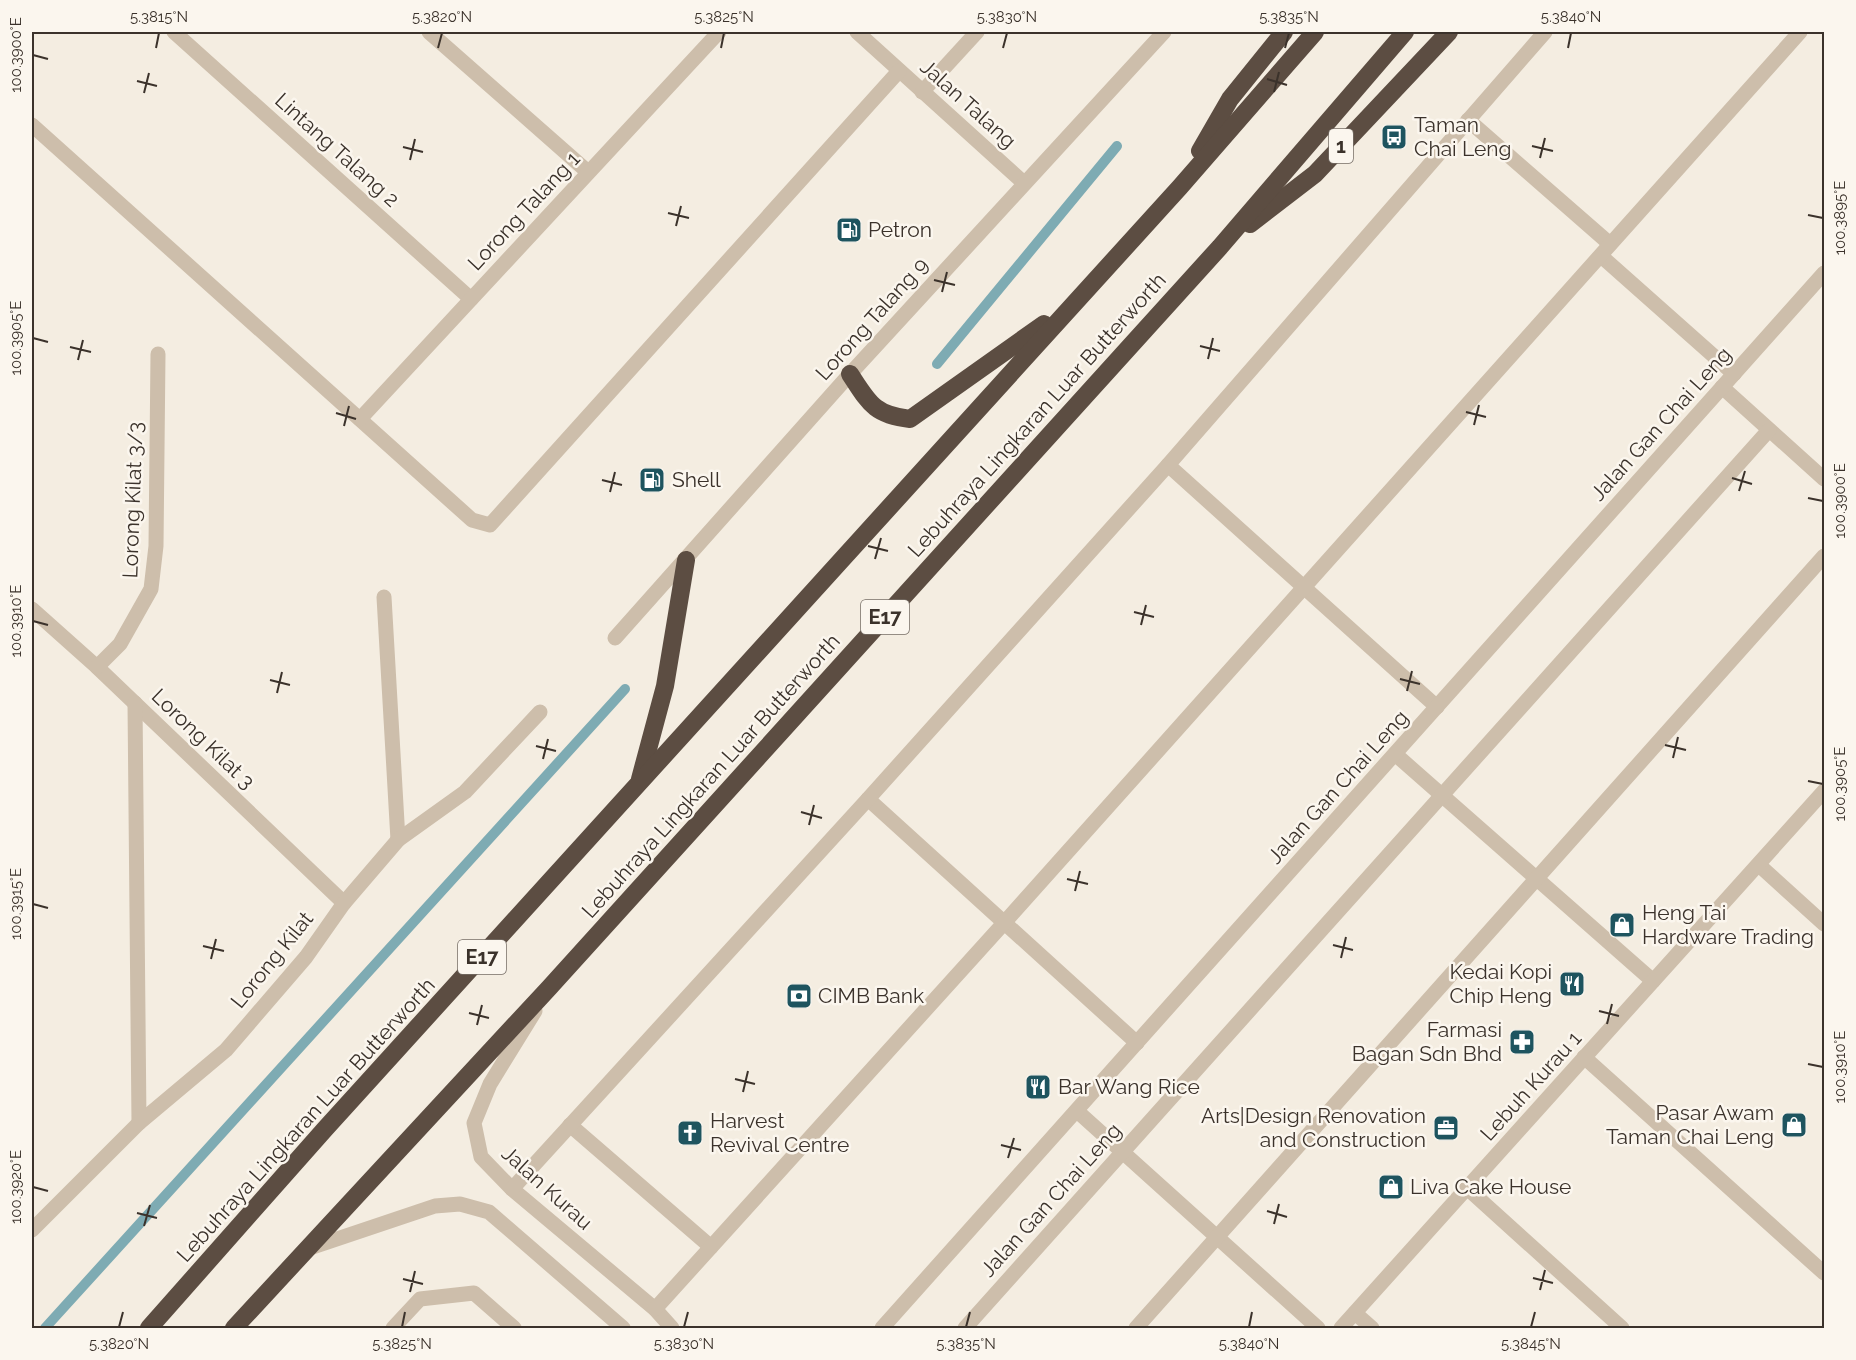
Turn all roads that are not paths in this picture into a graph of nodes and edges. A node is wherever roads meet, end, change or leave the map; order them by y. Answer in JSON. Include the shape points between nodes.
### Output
{"nodes":[{"id":1,"x":174,"y":32,"type":"edge"},
{"id":2,"x":429,"y":32,"type":"edge"},
{"id":3,"x":719,"y":32,"type":"edge"},
{"id":4,"x":857,"y":32,"type":"edge"},
{"id":5,"x":977,"y":32,"type":"edge"},
{"id":6,"x":1164,"y":32,"type":"edge"},
{"id":7,"x":1284,"y":32,"type":"edge"},
{"id":8,"x":1315,"y":32,"type":"edge"},
{"id":9,"x":1406,"y":32,"type":"edge"},
{"id":10,"x":1449,"y":32,"type":"edge"},
{"id":11,"x":1545,"y":32,"type":"edge"},
{"id":12,"x":1800,"y":32,"type":"edge"},
{"id":13,"x":900,"y":70,"type":"junction"},
{"id":14,"x":922,"y":92,"type":"junction"},
{"id":15,"x":1468,"y":120,"type":"junction"},
{"id":16,"x":32,"y":125,"type":"edge"},
{"id":17,"x":588,"y":172,"type":"junction"},
{"id":18,"x":1024,"y":183,"type":"junction"},
{"id":19,"x":1180,"y":187,"type":"junction"},
{"id":20,"x":1220,"y":247,"type":"junction"},
{"id":21,"x":1605,"y":250,"type":"junction"},
{"id":22,"x":1824,"y":273,"type":"edge"},
{"id":23,"x":471,"y":299,"type":"junction"},
{"id":24,"x":1072,"y":304,"type":"junction"},
{"id":25,"x":159,"y":354,"type":"dead end"},
{"id":26,"x":850,"y":374,"type":"junction"},
{"id":27,"x":1734,"y":374,"type":"junction"},
{"id":28,"x":1722,"y":387,"type":"junction"},
{"id":29,"x":360,"y":419,"type":"junction"},
{"id":30,"x":1770,"y":430,"type":"junction"},
{"id":31,"x":1168,"y":465,"type":"junction"},
{"id":32,"x":1824,"y":479,"type":"edge"},
{"id":33,"x":1824,"y":556,"type":"edge"},
{"id":34,"x":686,"y":560,"type":"junction"},
{"id":35,"x":1304,"y":587,"type":"junction"},
{"id":36,"x":384,"y":597,"type":"dead end"},
{"id":37,"x":32,"y":609,"type":"edge"},
{"id":38,"x":615,"y":638,"type":"dead end"},
{"id":39,"x":97,"y":667,"type":"junction"},
{"id":40,"x":135,"y":703,"type":"junction"},
{"id":41,"x":1437,"y":707,"type":"junction"},
{"id":42,"x":540,"y":712,"type":"dead end"},
{"id":43,"x":1395,"y":754,"type":"junction"},
{"id":44,"x":639,"y":784,"type":"junction"},
{"id":45,"x":1824,"y":791,"type":"edge"},
{"id":46,"x":1442,"y":796,"type":"junction"},
{"id":47,"x":868,"y":799,"type":"junction"},
{"id":48,"x":398,"y":840,"type":"junction"},
{"id":49,"x":1760,"y":866,"type":"junction"},
{"id":50,"x":1537,"y":879,"type":"junction"},
{"id":51,"x":344,"y":903,"type":"junction"},
{"id":52,"x":1004,"y":922,"type":"junction"},
{"id":53,"x":1824,"y":924,"type":"edge"},
{"id":54,"x":1653,"y":981,"type":"junction"},
{"id":55,"x":549,"y":988,"type":"junction"},
{"id":56,"x":1137,"y":1043,"type":"junction"},
{"id":57,"x":1584,"y":1058,"type":"junction"},
{"id":58,"x":1077,"y":1111,"type":"junction"},
{"id":59,"x":139,"y":1123,"type":"junction"},
{"id":60,"x":570,"y":1125,"type":"junction"},
{"id":61,"x":1123,"y":1152,"type":"junction"},
{"id":62,"x":1467,"y":1188,"type":"junction"},
{"id":63,"x":512,"y":1189,"type":"junction"},
{"id":64,"x":32,"y":1230,"type":"edge"},
{"id":65,"x":1217,"y":1238,"type":"junction"},
{"id":66,"x":711,"y":1247,"type":"junction"},
{"id":67,"x":304,"y":1250,"type":"junction"},
{"id":68,"x":1824,"y":1273,"type":"edge"},
{"id":69,"x":655,"y":1308,"type":"junction"},
{"id":70,"x":1355,"y":1313,"type":"junction"},
{"id":71,"x":149,"y":1329,"type":"edge"},
{"id":72,"x":234,"y":1329,"type":"edge"},
{"id":73,"x":393,"y":1329,"type":"edge"},
{"id":74,"x":514,"y":1329,"type":"edge"},
{"id":75,"x":622,"y":1329,"type":"edge"},
{"id":76,"x":672,"y":1329,"type":"edge"},
{"id":77,"x":882,"y":1329,"type":"edge"},
{"id":78,"x":965,"y":1329,"type":"edge"},
{"id":79,"x":1136,"y":1329,"type":"edge"},
{"id":80,"x":1318,"y":1329,"type":"edge"},
{"id":81,"x":1341,"y":1329,"type":"edge"},
{"id":82,"x":1372,"y":1329,"type":"edge"},
{"id":83,"x":1622,"y":1329,"type":"edge"}],
"edges":[{"from":1,"to":23,"type":"street","name":"Lintang Talang 2"},
{"from":2,"to":17,"type":"street"},
{"from":3,"to":17,"type":"street","name":"Lorong Talang 1"},
{"from":4,"to":13,"type":"street","name":"Jalan Talang"},
{"from":5,"to":14,"type":"street"},
{"from":6,"to":18,"type":"street","name":"Lorong Talang 9"},
{"from":7,"to":19,"type":"highway","via":[[1230,99]]},
{"from":8,"to":19,"type":"highway","name":"Lebuhraya Lingkaran Luar Butterworth","number":"E17"},
{"from":9,"to":20,"type":"highway","name":"Lebuhraya Lingkaran Luar Butterworth","number":"E17"},
{"from":10,"to":20,"type":"highway","number":"1","via":[[1315,174]]},
{"from":11,"to":15,"type":"street"},
{"from":12,"to":21,"type":"street"},
{"from":13,"to":14,"type":"street","name":"Jalan Talang"},
{"from":13,"to":29,"type":"street","via":[[490,525],[472,520]]},
{"from":14,"to":18,"type":"street","name":"Jalan Talang"},
{"from":15,"to":21,"type":"street"},
{"from":15,"to":31,"type":"street"},
{"from":16,"to":29,"type":"street"},
{"from":17,"to":23,"type":"street","name":"Lorong Talang 1"},
{"from":18,"to":26,"type":"street","name":"Lorong Talang 9"},
{"from":19,"to":24,"type":"highway","name":"Lebuhraya Lingkaran Luar Butterworth","number":"E17"},
{"from":20,"to":55,"type":"highway","name":"Lebuhraya Lingkaran Luar Butterworth","number":"E17"},
{"from":21,"to":27,"type":"street"},
{"from":21,"to":35,"type":"street"},
{"from":22,"to":27,"type":"street","name":"Jalan Gan Chai Leng"},
{"from":23,"to":29,"type":"street","name":"Lorong Talang 1"},
{"from":24,"to":26,"type":"highway","via":[[910,419],[890,417],[871,406]]},
{"from":24,"to":44,"type":"highway","name":"Lebuhraya Lingkaran Luar Butterworth","number":"E17"},
{"from":25,"to":39,"type":"street","name":"Lorong Kilat 3/3","via":[[156,546],[151,589],[120,644]]},
{"from":26,"to":34,"type":"street","name":"Lorong Talang 9"},
{"from":27,"to":28,"type":"street","name":"Jalan Gan Chai Leng"},
{"from":28,"to":30,"type":"street"},
{"from":28,"to":41,"type":"street","name":"Jalan Gan Chai Leng"},
{"from":30,"to":32,"type":"street"},
{"from":30,"to":46,"type":"street","name":"Jalan Gan Chai Leng"},
{"from":31,"to":35,"type":"street"},
{"from":31,"to":47,"type":"street"},
{"from":33,"to":50,"type":"street"},
{"from":34,"to":38,"type":"street","name":"Lorong Talang 9"},
{"from":34,"to":44,"type":"highway","via":[[665,686]]},
{"from":35,"to":41,"type":"street"},
{"from":35,"to":52,"type":"street"},
{"from":36,"to":48,"type":"street"},
{"from":37,"to":39,"type":"street","name":"Lorong Kilat 3"},
{"from":39,"to":40,"type":"street","name":"Lorong Kilat 3"},
{"from":40,"to":51,"type":"street","name":"Lorong Kilat 3"},
{"from":40,"to":59,"type":"street"},
{"from":41,"to":43,"type":"street","name":"Jalan Gan Chai Leng"},
{"from":42,"to":48,"type":"street","name":"Lorong Kilat","via":[[465,792]]},
{"from":43,"to":46,"type":"street"},
{"from":43,"to":56,"type":"street","name":"Jalan Gan Chai Leng"},
{"from":44,"to":71,"type":"highway","name":"Lebuhraya Lingkaran Luar Butterworth","number":"E17"},
{"from":45,"to":49,"type":"street","name":"Lebuh Kurau 1"},
{"from":46,"to":50,"type":"street"},
{"from":46,"to":61,"type":"street","name":"Jalan Gan Chai Leng"},
{"from":47,"to":52,"type":"street"},
{"from":47,"to":60,"type":"street"},
{"from":48,"to":51,"type":"street","name":"Lorong Kilat"},
{"from":49,"to":53,"type":"street"},
{"from":49,"to":54,"type":"street","name":"Lebuh Kurau 1"},
{"from":50,"to":54,"type":"street"},
{"from":50,"to":65,"type":"street"},
{"from":51,"to":59,"type":"street","name":"Lorong Kilat","via":[[306,957],[226,1050]]},
{"from":52,"to":56,"type":"street"},
{"from":52,"to":66,"type":"street"},
{"from":54,"to":57,"type":"street","name":"Lebuh Kurau 1"},
{"from":55,"to":63,"type":"street","name":"Jalan Kurau","via":[[490,1084],[474,1123],[481,1157]]},
{"from":55,"to":67,"type":"highway","name":"Lebuhraya Lingkaran Luar Butterworth","number":"E17"},
{"from":56,"to":58,"type":"street","name":"Jalan Gan Chai Leng"},
{"from":57,"to":62,"type":"street","name":"Lebuh Kurau 1"},
{"from":57,"to":68,"type":"street"},
{"from":58,"to":61,"type":"street"},
{"from":58,"to":77,"type":"street","name":"Jalan Gan Chai Leng"},
{"from":59,"to":64,"type":"street","name":"Lorong Kilat"},
{"from":60,"to":63,"type":"street"},
{"from":60,"to":66,"type":"street"},
{"from":61,"to":65,"type":"street"},
{"from":61,"to":78,"type":"street","name":"Jalan Gan Chai Leng"},
{"from":62,"to":70,"type":"street","name":"Lebuh Kurau 1"},
{"from":62,"to":83,"type":"street"},
{"from":63,"to":69,"type":"street","name":"Jalan Kurau"},
{"from":65,"to":79,"type":"street"},
{"from":65,"to":80,"type":"street"},
{"from":66,"to":69,"type":"street"},
{"from":67,"to":72,"type":"highway","name":"Lebuhraya Lingkaran Luar Butterworth","number":"E17"},
{"from":67,"to":75,"type":"street","via":[[435,1206],[460,1204],[489,1212]]},
{"from":69,"to":76,"type":"street","name":"Jalan Kurau"},
{"from":70,"to":81,"type":"street","name":"Lebuh Kurau 1"},
{"from":70,"to":82,"type":"street"},
{"from":73,"to":74,"type":"street","via":[[420,1299],[474,1293]]}]}
